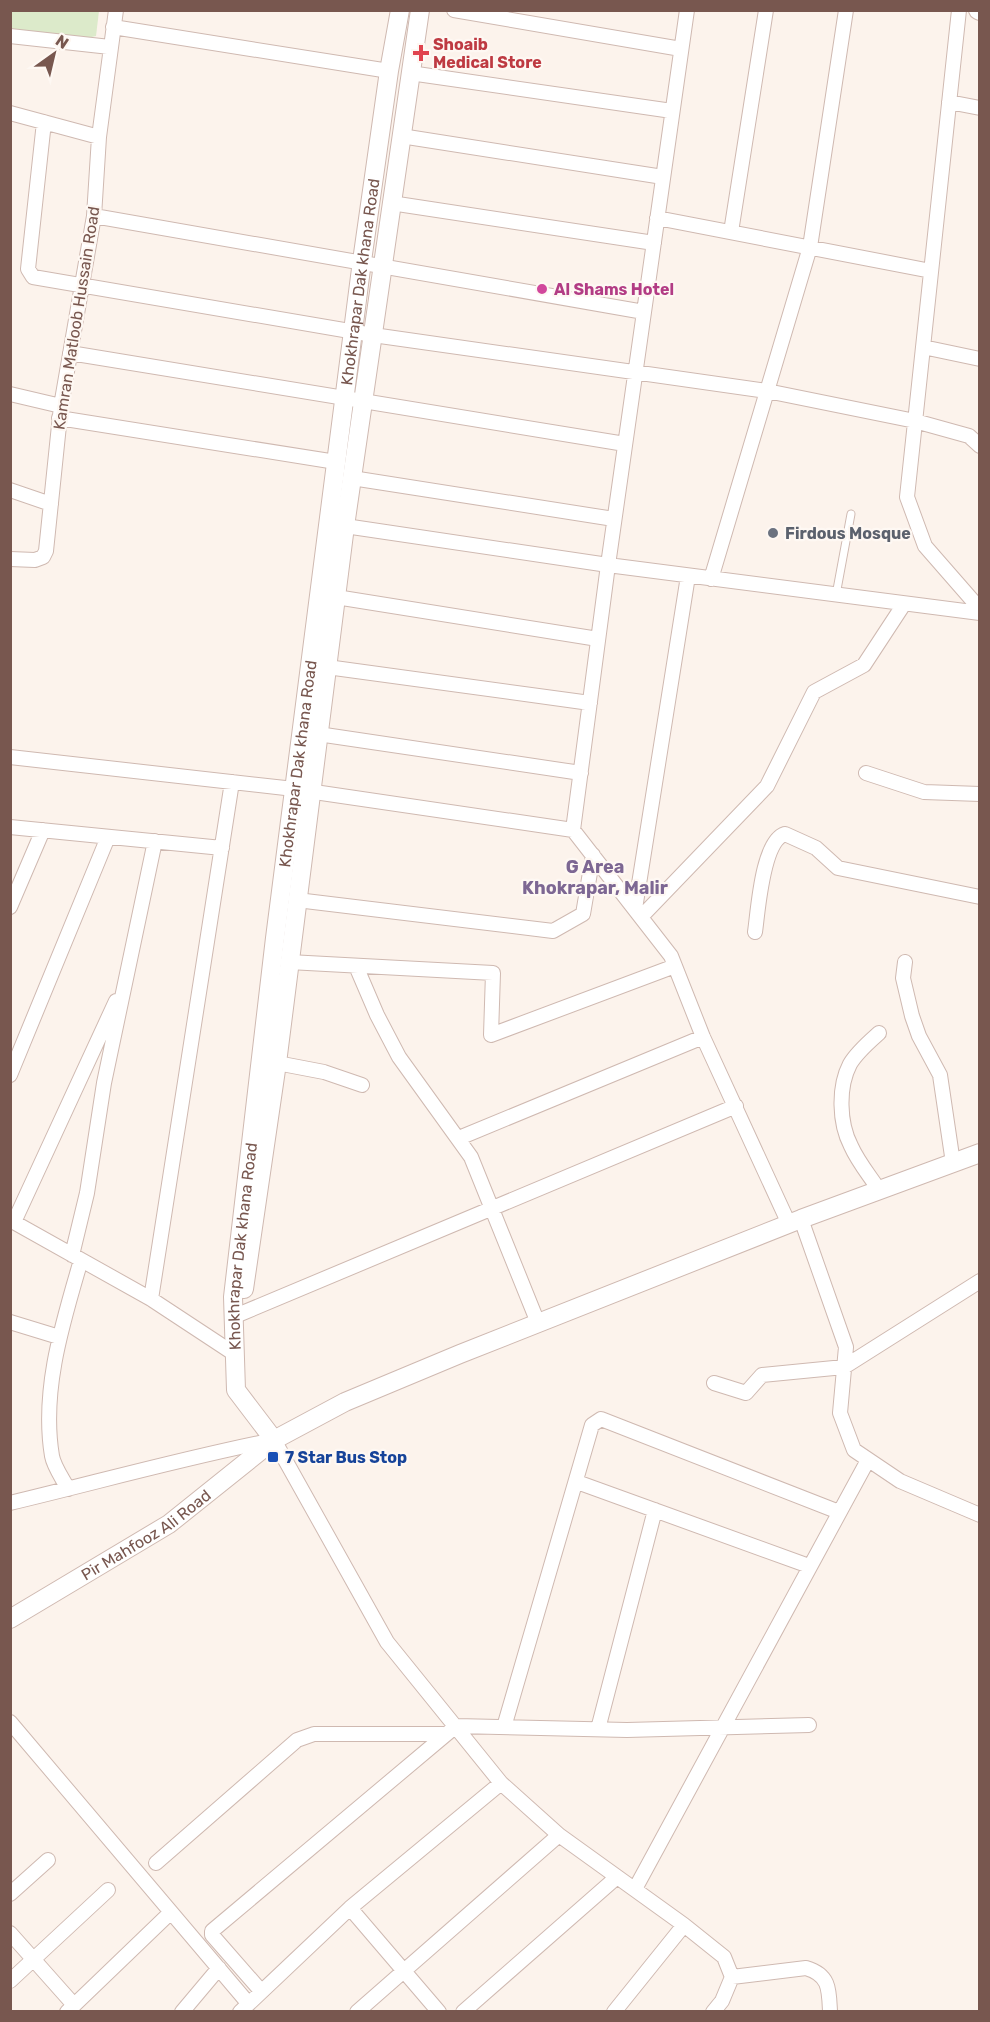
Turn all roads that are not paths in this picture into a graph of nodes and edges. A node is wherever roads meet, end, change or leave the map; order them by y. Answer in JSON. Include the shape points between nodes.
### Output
{"nodes":[{"id":1,"x":116,"y":10,"type":"edge"},
{"id":2,"x":400,"y":10,"type":"edge"},
{"id":3,"x":420,"y":10,"type":"edge"},
{"id":4,"x":454,"y":10,"type":"edge"},
{"id":5,"x":687,"y":10,"type":"edge"},
{"id":6,"x":766,"y":10,"type":"edge"},
{"id":7,"x":846,"y":10,"type":"edge"},
{"id":8,"x":959,"y":10,"type":"edge"},
{"id":9,"x":113,"y":27,"type":"junction"},
{"id":10,"x":10,"y":36,"type":"edge"},
{"id":11,"x":110,"y":47,"type":"junction"},
{"id":12,"x":681,"y":49,"type":"junction"},
{"id":13,"x":388,"y":71,"type":"junction"},
{"id":14,"x":410,"y":73,"type":"junction"},
{"id":15,"x":949,"y":102,"type":"junction"},
{"id":16,"x":980,"y":108,"type":"edge"},
{"id":17,"x":672,"y":111,"type":"junction"},
{"id":18,"x":10,"y":113,"type":"edge"},
{"id":19,"x":44,"y":122,"type":"junction"},
{"id":20,"x":401,"y":136,"type":"junction"},
{"id":21,"x":99,"y":137,"type":"junction"},
{"id":22,"x":663,"y":177,"type":"junction"},
{"id":23,"x":392,"y":203,"type":"junction"},
{"id":24,"x":94,"y":216,"type":"junction"},
{"id":25,"x":657,"y":218,"type":"junction"},
{"id":26,"x":731,"y":232,"type":"junction"},
{"id":27,"x":654,"y":243,"type":"junction"},
{"id":28,"x":810,"y":247,"type":"junction"},
{"id":29,"x":362,"y":261,"type":"junction"},
{"id":30,"x":383,"y":265,"type":"junction"},
{"id":31,"x":931,"y":271,"type":"junction"},
{"id":32,"x":83,"y":287,"type":"junction"},
{"id":33,"x":644,"y":312,"type":"junction"},
{"id":34,"x":353,"y":332,"type":"junction"},
{"id":35,"x":373,"y":335,"type":"junction"},
{"id":36,"x":923,"y":347,"type":"junction"},
{"id":37,"x":70,"y":353,"type":"junction"},
{"id":38,"x":980,"y":359,"type":"edge"},
{"id":39,"x":635,"y":373,"type":"junction"},
{"id":40,"x":767,"y":391,"type":"junction"},
{"id":41,"x":10,"y":394,"type":"edge"},
{"id":42,"x":344,"y":398,"type":"junction"},
{"id":43,"x":363,"y":400,"type":"junction"},
{"id":44,"x":60,"y":412,"type":"junction"},
{"id":45,"x":915,"y":421,"type":"junction"},
{"id":46,"x":625,"y":444,"type":"junction"},
{"id":47,"x":980,"y":446,"type":"edge"},
{"id":48,"x":336,"y":462,"type":"junction"},
{"id":49,"x":352,"y":478,"type":"junction"},
{"id":50,"x":10,"y":490,"type":"edge"},
{"id":51,"x":51,"y":504,"type":"junction"},
{"id":52,"x":851,"y":514,"type":"dead end"},
{"id":53,"x":614,"y":519,"type":"junction"},
{"id":54,"x":345,"y":526,"type":"junction"},
{"id":55,"x":10,"y":559,"type":"edge"},
{"id":56,"x":608,"y":565,"type":"junction"},
{"id":57,"x":688,"y":576,"type":"junction"},
{"id":58,"x":711,"y":579,"type":"junction"},
{"id":59,"x":836,"y":595,"type":"junction"},
{"id":60,"x":336,"y":597,"type":"junction"},
{"id":61,"x":904,"y":604,"type":"junction"},
{"id":62,"x":980,"y":611,"type":"edge"},
{"id":63,"x":598,"y":639,"type":"junction"},
{"id":64,"x":327,"y":667,"type":"junction"},
{"id":65,"x":590,"y":703,"type":"junction"},
{"id":66,"x":318,"y":734,"type":"junction"},
{"id":67,"x":10,"y":757,"type":"edge"},
{"id":68,"x":581,"y":773,"type":"junction"},
{"id":69,"x":866,"y":773,"type":"dead end"},
{"id":70,"x":232,"y":782,"type":"junction"},
{"id":71,"x":302,"y":791,"type":"junction"},
{"id":72,"x":980,"y":794,"type":"edge"},
{"id":73,"x":10,"y":827,"type":"edge"},
{"id":74,"x":43,"y":830,"type":"junction"},
{"id":75,"x":573,"y":830,"type":"junction"},
{"id":76,"x":108,"y":837,"type":"junction"},
{"id":77,"x":155,"y":841,"type":"junction"},
{"id":78,"x":222,"y":848,"type":"junction"},
{"id":79,"x":593,"y":855,"type":"junction"},
{"id":80,"x":980,"y":897,"type":"edge"},
{"id":81,"x":297,"y":900,"type":"junction"},
{"id":82,"x":10,"y":907,"type":"edge"},
{"id":83,"x":638,"y":913,"type":"junction"},
{"id":84,"x":755,"y":932,"type":"dead end"},
{"id":85,"x":289,"y":962,"type":"junction"},
{"id":86,"x":905,"y":962,"type":"dead end"},
{"id":87,"x":356,"y":966,"type":"junction"},
{"id":88,"x":675,"y":966,"type":"junction"},
{"id":89,"x":126,"y":980,"type":"junction"},
{"id":90,"x":879,"y":1033,"type":"dead end"},
{"id":91,"x":703,"y":1037,"type":"junction"},
{"id":92,"x":277,"y":1063,"type":"junction"},
{"id":93,"x":10,"y":1075,"type":"edge"},
{"id":94,"x":362,"y":1084,"type":"dead end"},
{"id":95,"x":736,"y":1106,"type":"junction"},
{"id":96,"x":459,"y":1138,"type":"junction"},
{"id":97,"x":980,"y":1153,"type":"edge"},
{"id":98,"x":953,"y":1163,"type":"junction"},
{"id":99,"x":879,"y":1190,"type":"junction"},
{"id":100,"x":492,"y":1209,"type":"junction"},
{"id":101,"x":12,"y":1221,"type":"edge"},
{"id":102,"x":795,"y":1222,"type":"junction"},
{"id":103,"x":77,"y":1257,"type":"junction"},
{"id":104,"x":980,"y":1281,"type":"edge"},
{"id":105,"x":151,"y":1299,"type":"junction"},
{"id":106,"x":240,"y":1314,"type":"junction"},
{"id":107,"x":10,"y":1322,"type":"edge"},
{"id":108,"x":538,"y":1323,"type":"junction"},
{"id":109,"x":59,"y":1337,"type":"junction"},
{"id":110,"x":233,"y":1353,"type":"junction"},
{"id":111,"x":844,"y":1367,"type":"junction"},
{"id":112,"x":714,"y":1383,"type":"dead end"},
{"id":113,"x":274,"y":1440,"type":"junction"},
{"id":114,"x":868,"y":1460,"type":"junction"},
{"id":115,"x":577,"y":1482,"type":"junction"},
{"id":116,"x":68,"y":1490,"type":"junction"},
{"id":117,"x":10,"y":1503,"type":"edge"},
{"id":118,"x":655,"y":1510,"type":"junction"},
{"id":119,"x":839,"y":1512,"type":"junction"},
{"id":120,"x":980,"y":1515,"type":"edge"},
{"id":121,"x":809,"y":1566,"type":"junction"},
{"id":122,"x":10,"y":1619,"type":"edge"},
{"id":123,"x":11,"y":1722,"type":"edge"},
{"id":124,"x":809,"y":1725,"type":"dead end"},
{"id":125,"x":456,"y":1726,"type":"junction"},
{"id":126,"x":723,"y":1726,"type":"junction"},
{"id":127,"x":504,"y":1727,"type":"junction"},
{"id":128,"x":598,"y":1729,"type":"junction"},
{"id":129,"x":443,"y":1734,"type":"junction"},
{"id":130,"x":501,"y":1783,"type":"junction"},
{"id":131,"x":559,"y":1835,"type":"junction"},
{"id":132,"x":48,"y":1860,"type":"dead end"},
{"id":133,"x":156,"y":1863,"type":"dead end"},
{"id":134,"x":617,"y":1877,"type":"junction"},
{"id":135,"x":635,"y":1889,"type":"junction"},
{"id":136,"x":108,"y":1890,"type":"dead end"},
{"id":137,"x":10,"y":1894,"type":"edge"},
{"id":138,"x":350,"y":1908,"type":"junction"},
{"id":139,"x":170,"y":1913,"type":"junction"},
{"id":140,"x":684,"y":1925,"type":"junction"},
{"id":141,"x":10,"y":1933,"type":"edge"},
{"id":142,"x":33,"y":1959,"type":"junction"},
{"id":143,"x":219,"y":1968,"type":"junction"},
{"id":144,"x":403,"y":1970,"type":"junction"},
{"id":145,"x":732,"y":1977,"type":"junction"},
{"id":146,"x":10,"y":1981,"type":"edge"},
{"id":147,"x":261,"y":1991,"type":"junction"},
{"id":148,"x":244,"y":2007,"type":"edge"},
{"id":149,"x":70,"y":2008,"type":"edge"},
{"id":150,"x":182,"y":2012,"type":"edge"},
{"id":151,"x":357,"y":2012,"type":"edge"},
{"id":152,"x":439,"y":2012,"type":"edge"},
{"id":153,"x":463,"y":2012,"type":"edge"},
{"id":154,"x":614,"y":2012,"type":"edge"},
{"id":155,"x":713,"y":2012,"type":"edge"},
{"id":156,"x":830,"y":2012,"type":"edge"}],
"edges":[{"from":1,"to":9,"type":"street","name":"Kamran Matloob Hussain Road"},
{"from":2,"to":13,"type":"street","name":"Khokhrapar Dak khana Road"},
{"from":3,"to":14,"type":"street","name":"Khokhrapar Dak khana Road"},
{"from":4,"to":12,"type":"street"},
{"from":5,"to":12,"type":"street"},
{"from":6,"to":26,"type":"street"},
{"from":7,"to":28,"type":"street"},
{"from":8,"to":15,"type":"street"},
{"from":9,"to":11,"type":"street","name":"Kamran Matloob Hussain Road"},
{"from":9,"to":13,"type":"street"},
{"from":10,"to":11,"type":"street"},
{"from":11,"to":21,"type":"street","name":"Kamran Matloob Hussain Road"},
{"from":12,"to":17,"type":"street"},
{"from":13,"to":29,"type":"street","name":"Khokhrapar Dak khana Road"},
{"from":14,"to":17,"type":"street"},
{"from":14,"to":20,"type":"street","name":"Khokhrapar Dak khana Road"},
{"from":15,"to":16,"type":"street"},
{"from":15,"to":31,"type":"street"},
{"from":17,"to":22,"type":"street"},
{"from":18,"to":19,"type":"street"},
{"from":19,"to":21,"type":"street"},
{"from":19,"to":32,"type":"street","via":[[28,269],[33,277]]},
{"from":20,"to":22,"type":"street"},
{"from":20,"to":23,"type":"street","name":"Khokhrapar Dak khana Road"},
{"from":21,"to":24,"type":"street","name":"Kamran Matloob Hussain Road"},
{"from":22,"to":25,"type":"street"},
{"from":23,"to":27,"type":"street"},
{"from":23,"to":30,"type":"street","name":"Khokhrapar Dak khana Road"},
{"from":24,"to":29,"type":"street"},
{"from":24,"to":32,"type":"street","name":"Kamran Matloob Hussain Road"},
{"from":25,"to":26,"type":"street"},
{"from":25,"to":27,"type":"street"},
{"from":26,"to":28,"type":"street"},
{"from":27,"to":33,"type":"street"},
{"from":28,"to":31,"type":"street"},
{"from":28,"to":40,"type":"street"},
{"from":29,"to":30,"type":"street"},
{"from":29,"to":34,"type":"street","name":"Khokhrapar Dak khana Road"},
{"from":30,"to":33,"type":"street"},
{"from":30,"to":35,"type":"street","name":"Khokhrapar Dak khana Road"},
{"from":31,"to":36,"type":"street"},
{"from":32,"to":34,"type":"street"},
{"from":32,"to":37,"type":"street","name":"Kamran Matloob Hussain Road"},
{"from":33,"to":39,"type":"street"},
{"from":34,"to":35,"type":"street"},
{"from":34,"to":42,"type":"street","name":"Khokhrapar Dak khana Road"},
{"from":35,"to":39,"type":"street"},
{"from":35,"to":43,"type":"street","name":"Khokhrapar Dak khana Road"},
{"from":36,"to":38,"type":"street"},
{"from":36,"to":45,"type":"street"},
{"from":37,"to":42,"type":"street"},
{"from":37,"to":44,"type":"street","name":"Kamran Matloob Hussain Road"},
{"from":39,"to":40,"type":"street"},
{"from":39,"to":46,"type":"street"},
{"from":40,"to":45,"type":"street"},
{"from":40,"to":58,"type":"street"},
{"from":41,"to":44,"type":"street"},
{"from":42,"to":43,"type":"street"},
{"from":42,"to":48,"type":"street","name":"Khokhrapar Dak khana Road"},
{"from":43,"to":46,"type":"street"},
{"from":43,"to":49,"type":"street","name":"Khokhrapar Dak khana Road"},
{"from":44,"to":48,"type":"street"},
{"from":44,"to":51,"type":"street","name":"Kamran Matloob Hussain Road"},
{"from":45,"to":47,"type":"street","via":[[969,436]]},
{"from":45,"to":62,"type":"street","via":[[908,497],[925,546]]},
{"from":46,"to":53,"type":"street"},
{"from":48,"to":71,"type":"street","name":"Khokhrapar Dak khana Road"},
{"from":49,"to":53,"type":"street"},
{"from":49,"to":54,"type":"street","name":"Khokhrapar Dak khana Road"},
{"from":50,"to":51,"type":"street"},
{"from":51,"to":55,"type":"street","name":"Kamran Matloob Hussain Road","via":[[43,557]]},
{"from":52,"to":59,"type":"lane"},
{"from":53,"to":56,"type":"street"},
{"from":54,"to":56,"type":"street"},
{"from":54,"to":60,"type":"street","name":"Khokhrapar Dak khana Road"},
{"from":56,"to":57,"type":"street"},
{"from":56,"to":63,"type":"street"},
{"from":57,"to":58,"type":"street"},
{"from":57,"to":83,"type":"street"},
{"from":58,"to":59,"type":"street"},
{"from":59,"to":61,"type":"street"},
{"from":60,"to":63,"type":"street"},
{"from":60,"to":64,"type":"street","name":"Khokhrapar Dak khana Road"},
{"from":61,"to":62,"type":"street"},
{"from":61,"to":83,"type":"street","via":[[864,665],[814,692],[767,786]]},
{"from":63,"to":65,"type":"street"},
{"from":64,"to":65,"type":"street"},
{"from":64,"to":66,"type":"street","name":"Khokhrapar Dak khana Road"},
{"from":65,"to":68,"type":"street"},
{"from":66,"to":68,"type":"street"},
{"from":66,"to":71,"type":"street","name":"Khokhrapar Dak khana Road"},
{"from":67,"to":70,"type":"street"},
{"from":68,"to":75,"type":"street"},
{"from":69,"to":72,"type":"street","via":[[924,792]]},
{"from":70,"to":71,"type":"street"},
{"from":70,"to":78,"type":"street"},
{"from":71,"to":75,"type":"street"},
{"from":71,"to":81,"type":"street","name":"Khokhrapar Dak khana Road"},
{"from":71,"to":110,"type":"street","name":"Khokhrapar Dak khana Road","via":[[232,1297]]},
{"from":73,"to":74,"type":"street"},
{"from":74,"to":76,"type":"street"},
{"from":74,"to":82,"type":"street"},
{"from":75,"to":79,"type":"street"},
{"from":76,"to":77,"type":"street"},
{"from":76,"to":93,"type":"street"},
{"from":77,"to":78,"type":"street"},
{"from":77,"to":89,"type":"street"},
{"from":78,"to":105,"type":"street"},
{"from":79,"to":81,"type":"street","via":[[583,914],[553,931]]},
{"from":79,"to":83,"type":"street"},
{"from":80,"to":84,"type":"street","via":[[838,868],[816,848],[784,834],[777,840],[763,874]]},
{"from":81,"to":85,"type":"street","name":"Khokhrapar Dak khana Road"},
{"from":83,"to":88,"type":"street"},
{"from":85,"to":87,"type":"street"},
{"from":85,"to":92,"type":"street","name":"Khokhrapar Dak khana Road"},
{"from":86,"to":98,"type":"street","via":[[903,978],[918,1036],[940,1075]]},
{"from":87,"to":88,"type":"street","via":[[493,973],[491,1035]]},
{"from":87,"to":96,"type":"street","via":[[399,1057]]},
{"from":88,"to":91,"type":"street"},
{"from":89,"to":101,"type":"street"},
{"from":89,"to":103,"type":"street","via":[[95,1133]]},
{"from":90,"to":99,"type":"street","via":[[850,1065],[843,1085],[842,1109],[851,1147]]},
{"from":91,"to":95,"type":"street"},
{"from":91,"to":96,"type":"street"},
{"from":92,"to":94,"type":"street"},
{"from":92,"to":106,"type":"street","name":"Khokhrapar Dak khana Road"},
{"from":95,"to":100,"type":"street"},
{"from":95,"to":102,"type":"street"},
{"from":96,"to":100,"type":"street","via":[[471,1156]]},
{"from":97,"to":98,"type":"street","name":"Pir Mahfooz Ali Road"},
{"from":98,"to":99,"type":"street","name":"Pir Mahfooz Ali Road"},
{"from":99,"to":102,"type":"street","name":"Pir Mahfooz Ali Road"},
{"from":100,"to":106,"type":"street"},
{"from":100,"to":108,"type":"street"},
{"from":101,"to":103,"type":"street"},
{"from":102,"to":108,"type":"street","name":"Pir Mahfooz Ali Road"},
{"from":102,"to":111,"type":"street","via":[[846,1347]]},
{"from":103,"to":105,"type":"street"},
{"from":103,"to":109,"type":"street"},
{"from":104,"to":111,"type":"street"},
{"from":105,"to":110,"type":"street"},
{"from":106,"to":110,"type":"street","name":"Khokhrapar Dak khana Road"},
{"from":107,"to":109,"type":"street"},
{"from":108,"to":113,"type":"street","name":"Pir Mahfooz Ali Road","via":[[345,1402]]},
{"from":109,"to":116,"type":"street","via":[[49,1417],[52,1458]]},
{"from":110,"to":113,"type":"street","via":[[236,1390]]},
{"from":111,"to":112,"type":"street","via":[[762,1375],[746,1394]]},
{"from":111,"to":114,"type":"street","via":[[840,1413],[854,1450]]},
{"from":113,"to":116,"type":"street"},
{"from":113,"to":122,"type":"street","name":"Pir Mahfooz Ali Road","via":[[169,1524]]},
{"from":113,"to":125,"type":"street","via":[[387,1642]]},
{"from":114,"to":119,"type":"street"},
{"from":114,"to":120,"type":"street","via":[[900,1481]]},
{"from":115,"to":118,"type":"street"},
{"from":115,"to":119,"type":"street","via":[[592,1425],[601,1419]]},
{"from":115,"to":127,"type":"street"},
{"from":116,"to":117,"type":"street"},
{"from":118,"to":121,"type":"street"},
{"from":118,"to":128,"type":"street"},
{"from":119,"to":121,"type":"street"},
{"from":121,"to":126,"type":"street"},
{"from":123,"to":139,"type":"street"},
{"from":124,"to":126,"type":"street"},
{"from":125,"to":127,"type":"street"},
{"from":125,"to":129,"type":"street"},
{"from":125,"to":130,"type":"street"},
{"from":126,"to":128,"type":"street"},
{"from":126,"to":135,"type":"street"},
{"from":127,"to":128,"type":"street"},
{"from":129,"to":133,"type":"street","via":[[314,1734],[297,1740]]},
{"from":129,"to":147,"type":"street","via":[[212,1931]]},
{"from":130,"to":131,"type":"street"},
{"from":130,"to":138,"type":"street"},
{"from":131,"to":134,"type":"street"},
{"from":131,"to":144,"type":"street"},
{"from":132,"to":137,"type":"street"},
{"from":134,"to":135,"type":"street"},
{"from":134,"to":153,"type":"street"},
{"from":135,"to":140,"type":"street"},
{"from":136,"to":142,"type":"street"},
{"from":138,"to":144,"type":"street"},
{"from":138,"to":147,"type":"street"},
{"from":139,"to":143,"type":"street"},
{"from":139,"to":149,"type":"street"},
{"from":140,"to":145,"type":"street","via":[[724,1957]]},
{"from":140,"to":154,"type":"street"},
{"from":141,"to":142,"type":"street"},
{"from":142,"to":146,"type":"street"},
{"from":142,"to":149,"type":"street"},
{"from":143,"to":148,"type":"street"},
{"from":143,"to":150,"type":"street"},
{"from":144,"to":151,"type":"street"},
{"from":144,"to":152,"type":"street"},
{"from":145,"to":155,"type":"street"},
{"from":145,"to":156,"type":"street","via":[[806,1968],[816,1971],[828,1985]]},
{"from":147,"to":148,"type":"street"}]}
